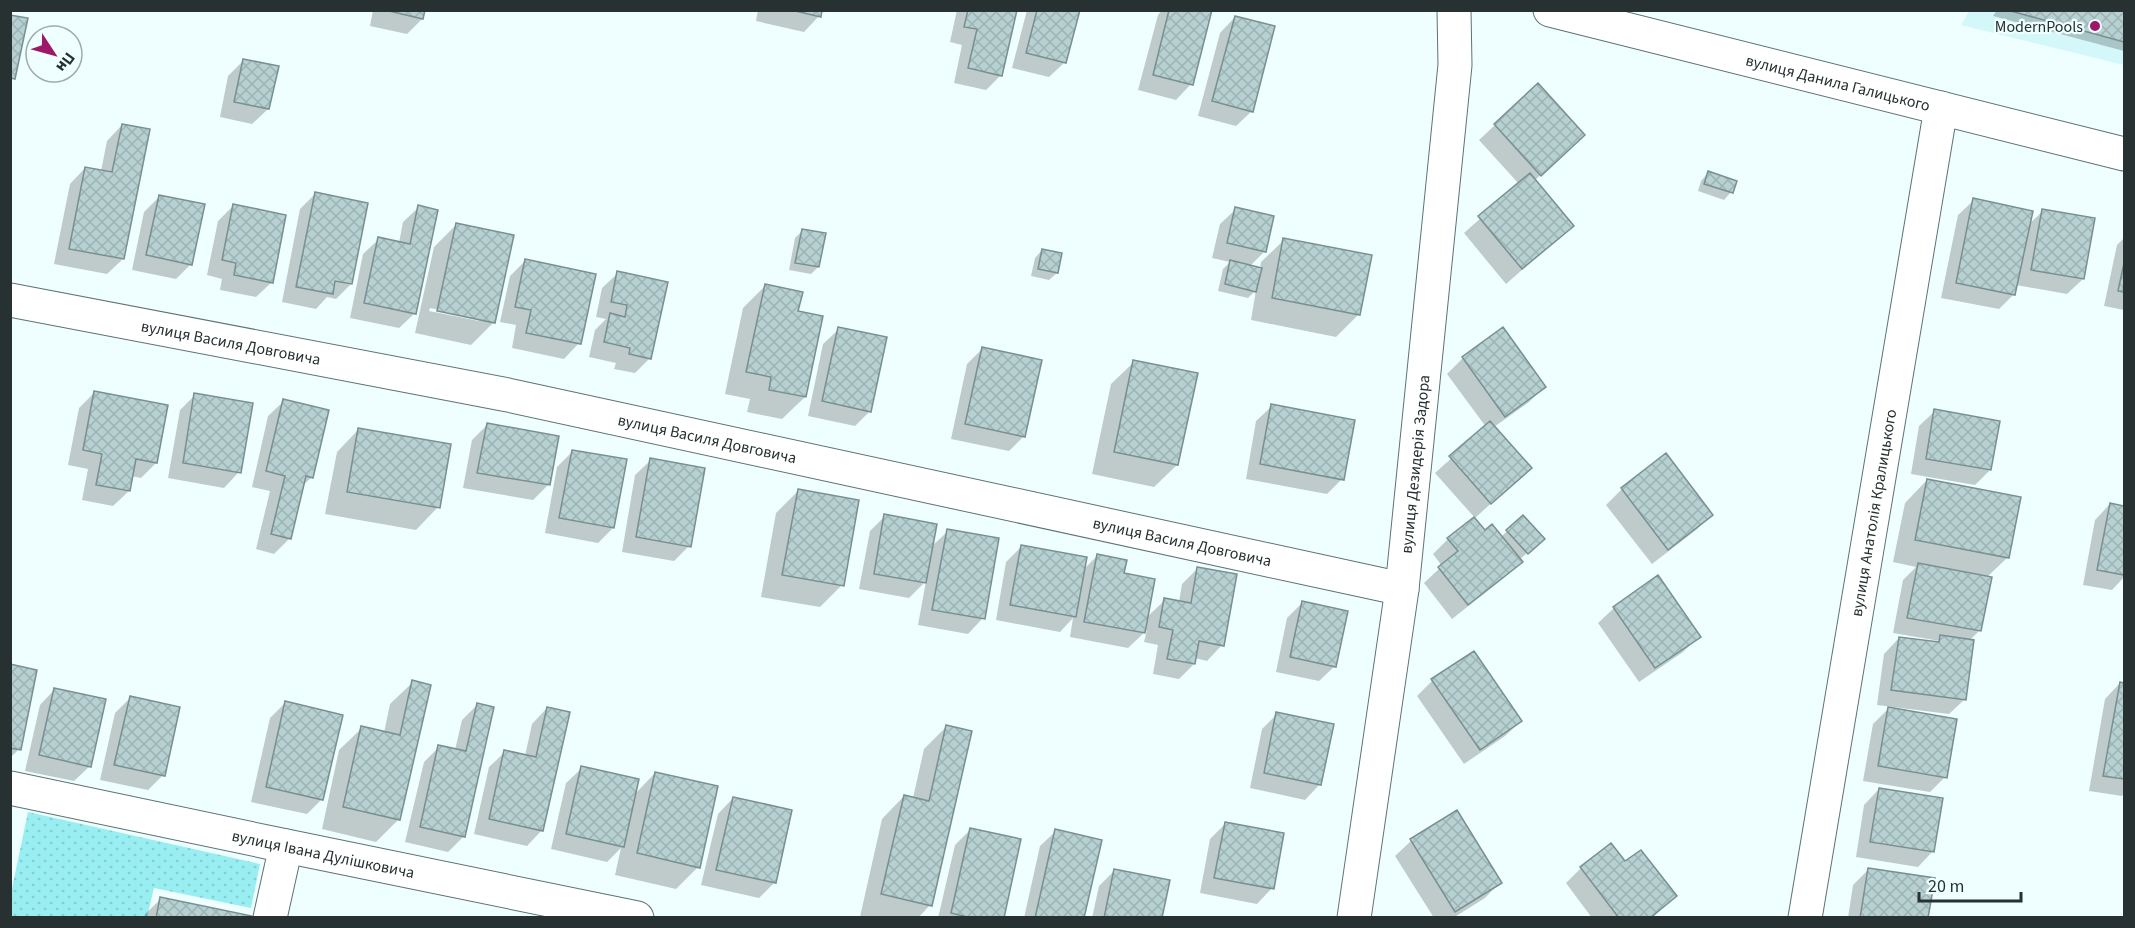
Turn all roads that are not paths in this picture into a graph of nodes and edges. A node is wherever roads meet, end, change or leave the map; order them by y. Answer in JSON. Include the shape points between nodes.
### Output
{"nodes":[{"id":1,"x":1454,"y":10,"type":"edge"},
{"id":2,"x":1550,"y":10,"type":"edge"},
{"id":3,"x":1941,"y":108,"type":"junction"},
{"id":4,"x":2124,"y":154,"type":"edge"},
{"id":5,"x":10,"y":300,"type":"edge"},
{"id":6,"x":1402,"y":589,"type":"junction"},
{"id":7,"x":10,"y":788,"type":"edge"},
{"id":8,"x":286,"y":846,"type":"junction"},
{"id":9,"x":634,"y":917,"type":"edge"},
{"id":10,"x":270,"y":918,"type":"edge"},
{"id":11,"x":1354,"y":918,"type":"edge"},
{"id":12,"x":1805,"y":918,"type":"edge"}],
"edges":[{"from":1,"to":6,"type":"street","name":"вулиця Дезидерія Задора","via":[[1455,65]]},
{"from":2,"to":3,"type":"street","name":"вулиця Данила Галицького"},
{"from":3,"to":4,"type":"street","name":"вулиця Данила Галицького"},
{"from":3,"to":12,"type":"street","name":"вулиця Анатолія Кралицького"},
{"from":5,"to":6,"type":"street","name":"вулиця Василя Довговича","via":[[508,395]]},
{"from":6,"to":11,"type":"street","name":"вулиця Дезидерія Задора"},
{"from":7,"to":8,"type":"street","name":"вулиця Івана Дулішковича"},
{"from":8,"to":9,"type":"street","name":"вулиця Івана Дулішковича"},
{"from":8,"to":10,"type":"street"}]}
